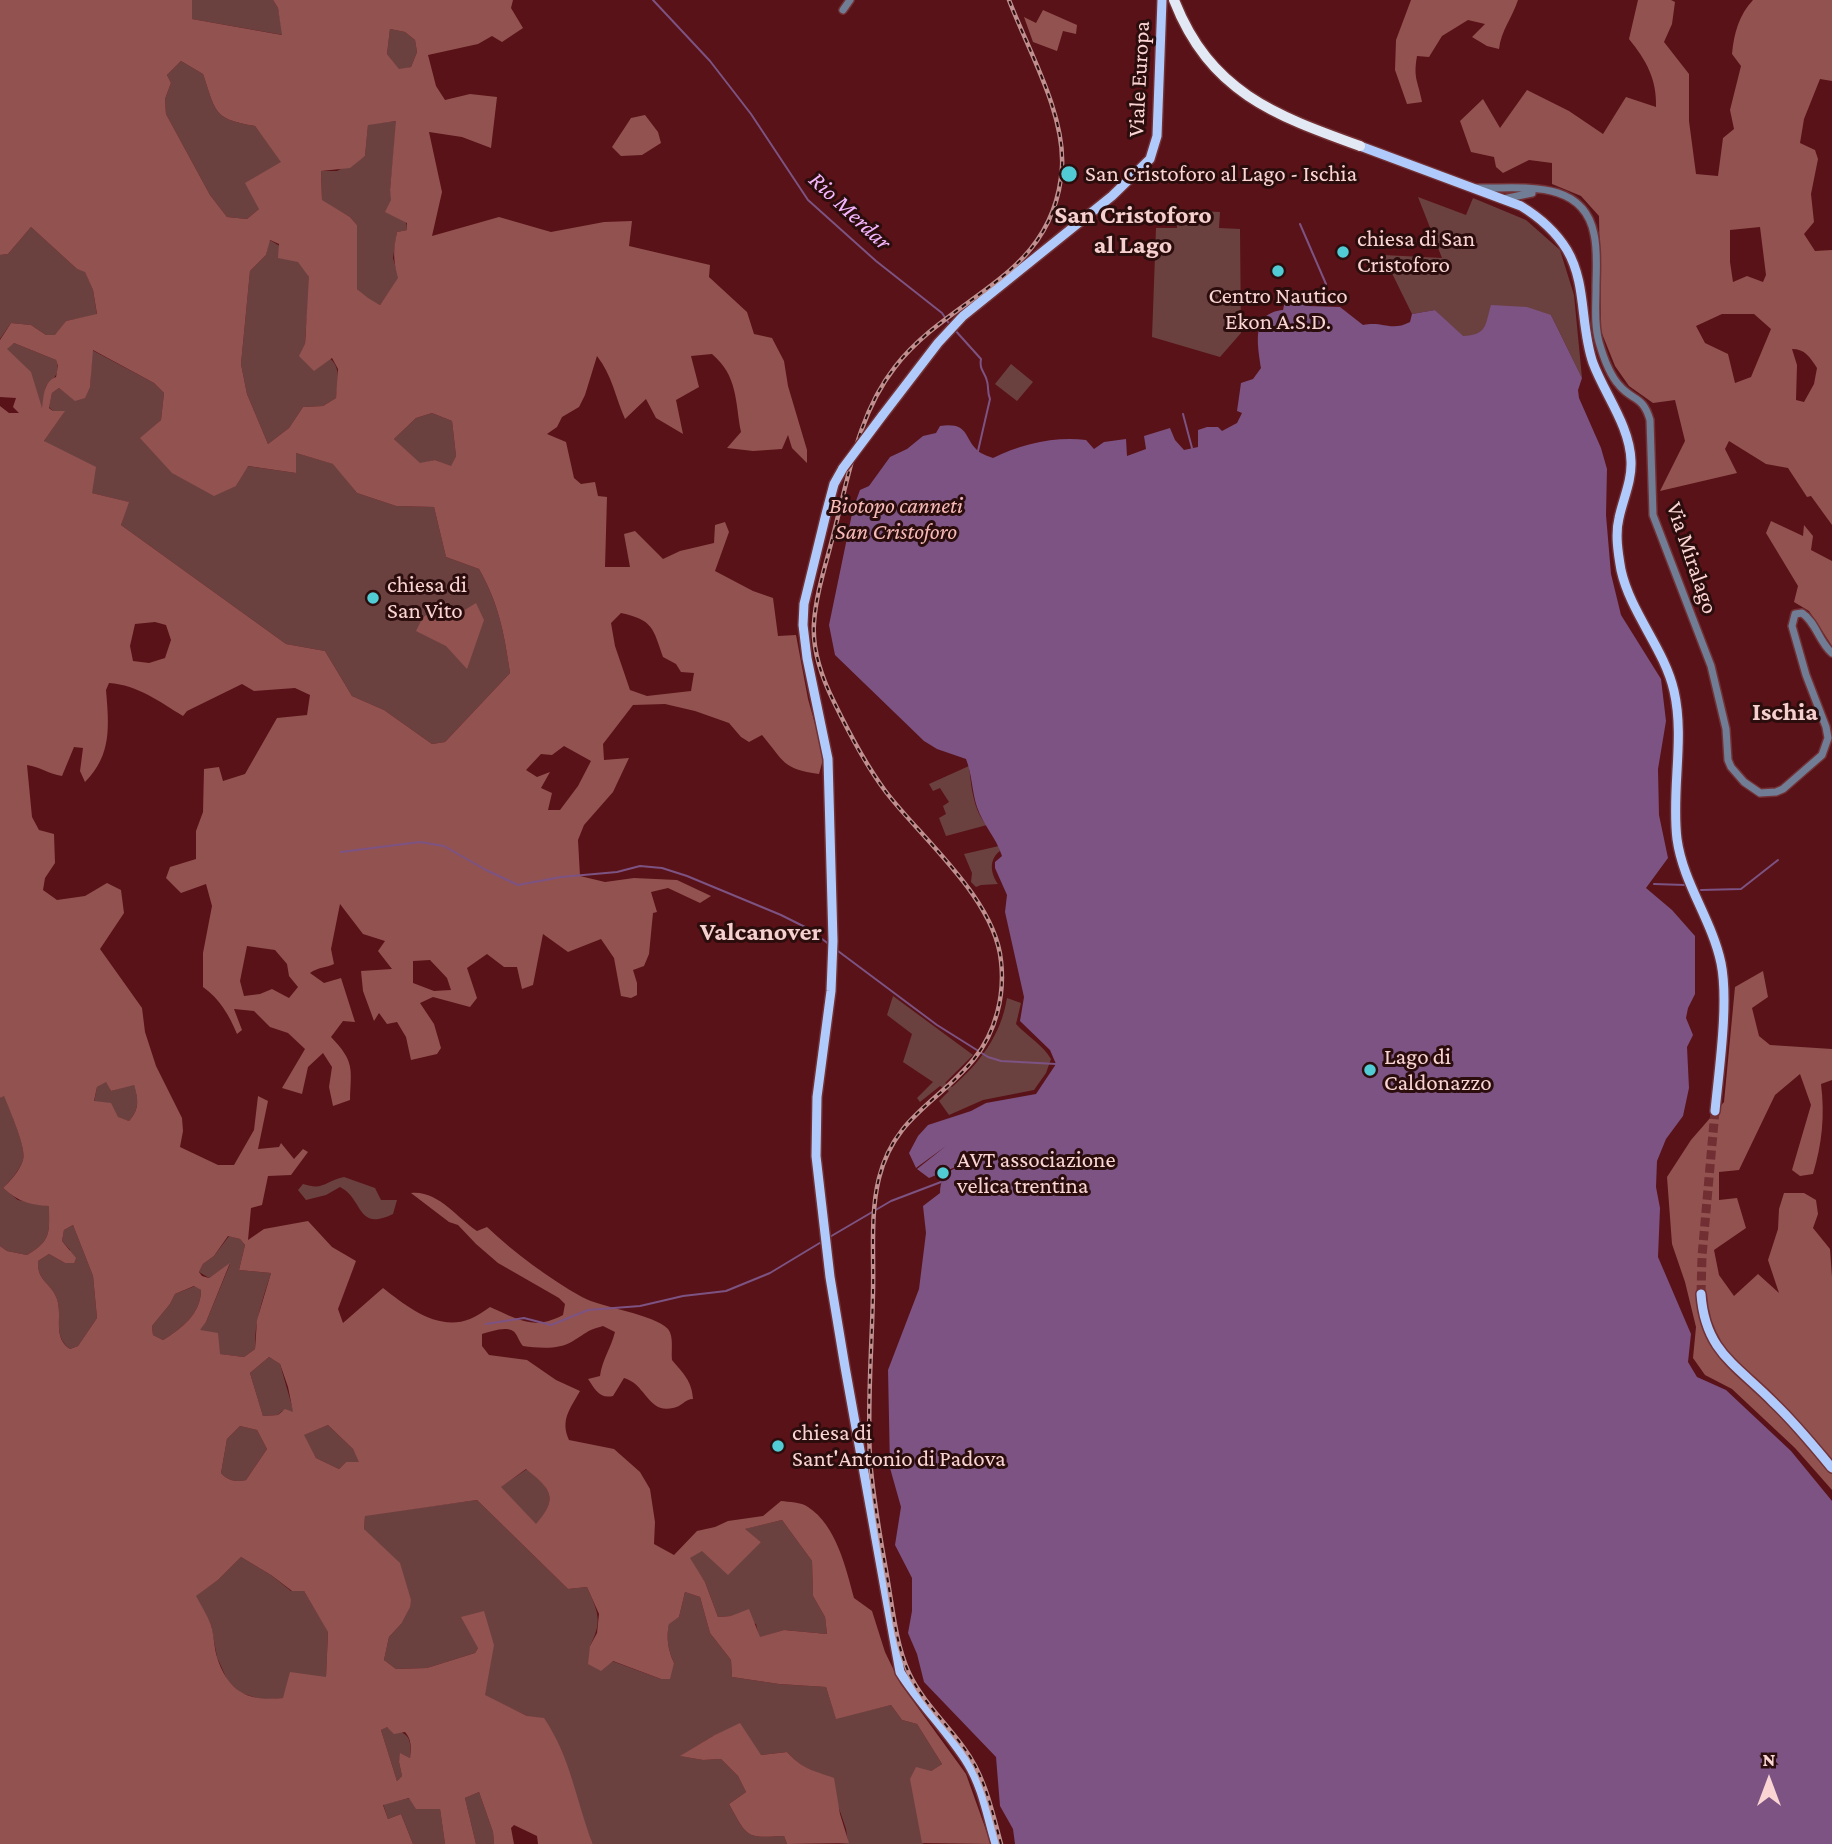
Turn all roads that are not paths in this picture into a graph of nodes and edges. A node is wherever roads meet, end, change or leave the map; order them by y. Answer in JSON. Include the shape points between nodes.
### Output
{"nodes":[{"id":1,"x":850,"y":0,"type":"edge"},
{"id":2,"x":1162,"y":0,"type":"edge"},
{"id":3,"x":1174,"y":0,"type":"edge"},
{"id":4,"x":843,"y":10,"type":"dead end"},
{"id":5,"x":1360,"y":146,"type":"joint"},
{"id":6,"x":1472,"y":188,"type":"junction"},
{"id":7,"x":1507,"y":189,"type":"junction"},
{"id":8,"x":1546,"y":191,"type":"junction"},
{"id":9,"x":1527,"y":194,"type":"junction"},
{"id":10,"x":1502,"y":199,"type":"junction"},
{"id":11,"x":1529,"y":211,"type":"junction"},
{"id":12,"x":1832,"y":653,"type":"edge"},
{"id":13,"x":1715,"y":1111,"type":"tunnel mouth"},
{"id":14,"x":1701,"y":1294,"type":"tunnel mouth"},
{"id":15,"x":1832,"y":1468,"type":"edge"},
{"id":16,"x":996,"y":1844,"type":"edge"}],
"edges":[{"from":1,"to":4,"type":"street"},
{"from":2,"to":16,"type":"main road","name":"Viale Europa","bridge":true,"via":[[1157,136],[1150,159],[1112,197],[958,322],[882,416],[834,484],[804,604],[807,658],[828,759],[834,958],[815,1129],[826,1247],[901,1672],[968,1762]]},
{"from":3,"to":5,"type":"highway","via":[[1199,47],[1239,90],[1285,118]]},
{"from":5,"to":6,"type":"main road"},
{"from":6,"to":7,"type":"street"},
{"from":6,"to":10,"type":"main road"},
{"from":7,"to":8,"type":"street"},
{"from":7,"to":10,"type":"street"},
{"from":8,"to":9,"type":"street"},
{"from":8,"to":12,"type":"street","name":"Via Miralago","via":[[1575,199],[1589,215],[1595,236],[1596,333],[1602,355],[1620,387],[1647,409],[1653,515],[1711,666],[1731,766],[1760,793],[1776,792],[1801,776],[1822,755],[1828,738],[1792,617],[1805,614]]},
{"from":9,"to":10,"type":"street"},
{"from":9,"to":11,"type":"street"},
{"from":10,"to":11,"type":"main road"},
{"from":11,"to":13,"type":"main road","via":[[1567,250],[1580,285],[1593,362],[1629,443],[1631,471],[1618,520],[1621,570],[1673,688],[1677,706],[1677,840],[1724,981]]},
{"from":14,"to":15,"type":"main road","via":[[1706,1323],[1724,1357],[1791,1420]]}]}
